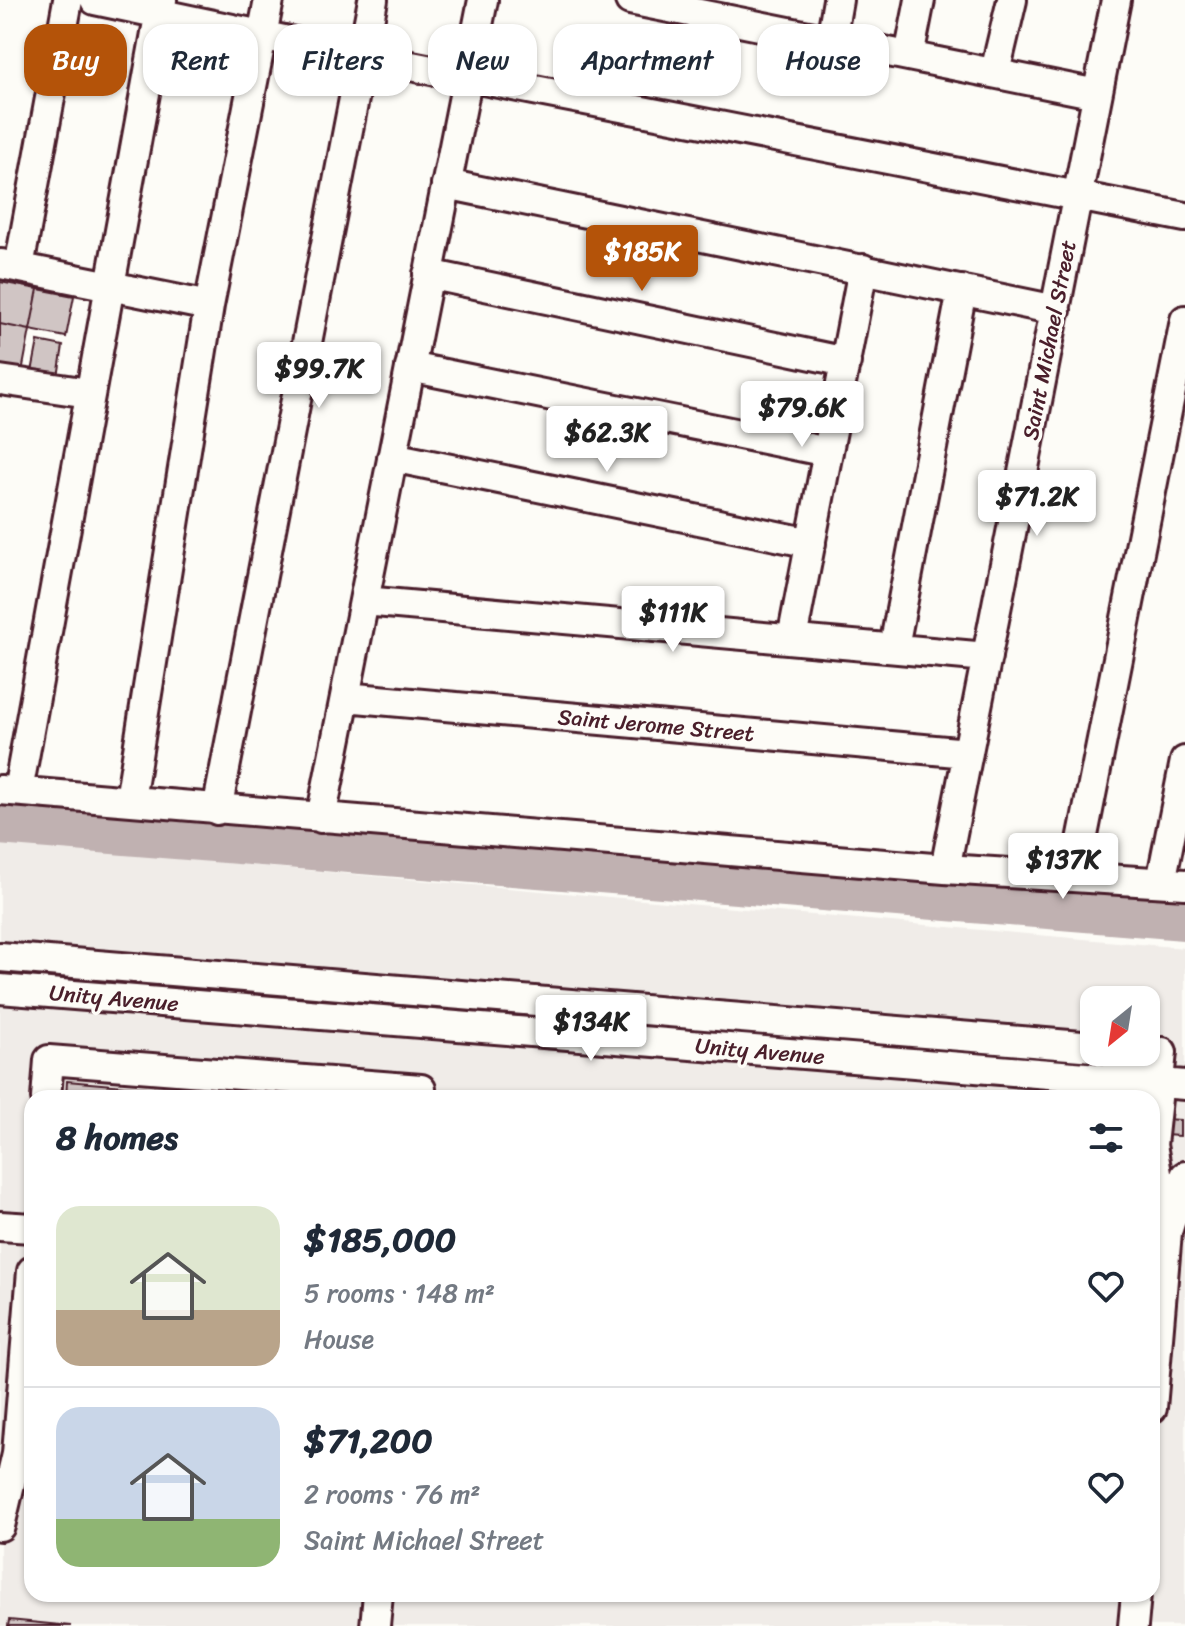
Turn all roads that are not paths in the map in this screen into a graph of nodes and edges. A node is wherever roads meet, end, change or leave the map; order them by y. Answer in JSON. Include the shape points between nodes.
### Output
{"nodes":[{"id":1,"x":68,"y":0,"type":"edge"},
{"id":2,"x":95,"y":0,"type":"edge"},
{"id":3,"x":269,"y":0,"type":"edge"},
{"id":4,"x":373,"y":0,"type":"edge"},
{"id":5,"x":483,"y":0,"type":"edge"},
{"id":6,"x":630,"y":0,"type":"edge"},
{"id":7,"x":838,"y":0,"type":"edge"},
{"id":8,"x":920,"y":0,"type":"edge"},
{"id":9,"x":1012,"y":0,"type":"edge"},
{"id":10,"x":1116,"y":0,"type":"edge"},
{"id":11,"x":161,"y":6,"type":"edge"},
{"id":12,"x":367,"y":24,"type":"edge"},
{"id":13,"x":478,"y":24,"type":"edge"},
{"id":14,"x":834,"y":24,"type":"edge"},
{"id":15,"x":757,"y":25,"type":"edge"},
{"id":16,"x":263,"y":34,"type":"junction"},
{"id":17,"x":274,"y":36,"type":"edge"},
{"id":18,"x":889,"y":52,"type":"edge"},
{"id":19,"x":909,"y":56,"type":"junction"},
{"id":20,"x":995,"y":72,"type":"junction"},
{"id":21,"x":537,"y":91,"type":"edge"},
{"id":22,"x":1097,"y":94,"type":"junction"},
{"id":23,"x":352,"y":96,"type":"edge"},
{"id":24,"x":463,"y":96,"type":"edge"},
{"id":25,"x":446,"y":184,"type":"junction"},
{"id":26,"x":1077,"y":196,"type":"junction"},
{"id":27,"x":1185,"y":217,"type":"edge"},
{"id":28,"x":10,"y":265,"type":"edge"},
{"id":29,"x":863,"y":269,"type":"junction"},
{"id":30,"x":428,"y":274,"type":"junction"},
{"id":31,"x":110,"y":285,"type":"junction"},
{"id":32,"x":962,"y":290,"type":"junction"},
{"id":33,"x":209,"y":306,"type":"junction"},
{"id":34,"x":1056,"y":310,"type":"junction"},
{"id":35,"x":1185,"y":320,"type":"edge"},
{"id":36,"x":846,"y":362,"type":"junction"},
{"id":37,"x":410,"y":367,"type":"junction"},
{"id":38,"x":0,"y":380,"type":"edge"},
{"id":39,"x":89,"y":393,"type":"junction"},
{"id":40,"x":828,"y":452,"type":"junction"},
{"id":41,"x":392,"y":457,"type":"junction"},
{"id":42,"x":811,"y":543,"type":"junction"},
{"id":43,"x":364,"y":601,"type":"junction"},
{"id":44,"x":792,"y":639,"type":"junction"},
{"id":45,"x":894,"y":647,"type":"junction"},
{"id":46,"x":987,"y":657,"type":"junction"},
{"id":47,"x":345,"y":697,"type":"junction"},
{"id":48,"x":968,"y":753,"type":"junction"},
{"id":49,"x":1185,"y":763,"type":"edge"},
{"id":50,"x":9,"y":791,"type":"edge"},
{"id":51,"x":130,"y":800,"type":"junction"},
{"id":52,"x":217,"y":810,"type":"junction"},
{"id":53,"x":321,"y":818,"type":"junction"},
{"id":54,"x":945,"y":869,"type":"junction"},
{"id":55,"x":1075,"y":876,"type":"junction"},
{"id":56,"x":1173,"y":883,"type":"edge"},
{"id":57,"x":0,"y":957,"type":"edge"},
{"id":58,"x":0,"y":989,"type":"edge"},
{"id":59,"x":1080,"y":1046,"type":"edge"},
{"id":60,"x":1164,"y":1052,"type":"edge"},
{"id":61,"x":1157,"y":1083,"type":"junction"},
{"id":62,"x":1185,"y":1085,"type":"edge"},
{"id":63,"x":47,"y":1090,"type":"edge"},
{"id":64,"x":421,"y":1090,"type":"edge"},
{"id":65,"x":1156,"y":1090,"type":"edge"},
{"id":66,"x":1185,"y":1176,"type":"edge"},
{"id":67,"x":1160,"y":1191,"type":"edge"},
{"id":68,"x":0,"y":1226,"type":"edge"},
{"id":69,"x":24,"y":1228,"type":"edge"},
{"id":70,"x":1167,"y":1232,"type":"junction"},
{"id":71,"x":1160,"y":1314,"type":"edge"},
{"id":72,"x":24,"y":1369,"type":"edge"},
{"id":73,"x":0,"y":1519,"type":"edge"},
{"id":74,"x":0,"y":1526,"type":"edge"},
{"id":75,"x":377,"y":1602,"type":"edge"},
{"id":76,"x":1135,"y":1602,"type":"edge"},
{"id":77,"x":375,"y":1626,"type":"edge"},
{"id":78,"x":1133,"y":1626,"type":"edge"}],
"edges":[{"from":1,"to":28,"type":"street"},
{"from":2,"to":11,"type":"street"},
{"from":3,"to":16,"type":"street"},
{"from":4,"to":12,"type":"street"},
{"from":5,"to":13,"type":"street"},
{"from":6,"to":15,"type":"street"},
{"from":7,"to":14,"type":"street"},
{"from":8,"to":19,"type":"street"},
{"from":9,"to":20,"type":"street"},
{"from":10,"to":22,"type":"street","name":"Saint Michael Street"},
{"from":11,"to":16,"type":"street"},
{"from":11,"to":31,"type":"street"},
{"from":16,"to":17,"type":"street"},
{"from":16,"to":33,"type":"street"},
{"from":18,"to":19,"type":"street"},
{"from":19,"to":20,"type":"street"},
{"from":20,"to":22,"type":"street"},
{"from":21,"to":26,"type":"street"},
{"from":22,"to":26,"type":"street","name":"Saint Michael Street"},
{"from":23,"to":52,"type":"street"},
{"from":24,"to":25,"type":"street"},
{"from":25,"to":29,"type":"street"},
{"from":25,"to":30,"type":"street"},
{"from":26,"to":27,"type":"street"},
{"from":26,"to":34,"type":"street","name":"Saint Michael Street"},
{"from":28,"to":31,"type":"street"},
{"from":29,"to":32,"type":"street"},
{"from":29,"to":36,"type":"street"},
{"from":30,"to":36,"type":"street"},
{"from":30,"to":37,"type":"street"},
{"from":31,"to":33,"type":"street"},
{"from":31,"to":39,"type":"street"},
{"from":32,"to":34,"type":"street"},
{"from":32,"to":45,"type":"street"},
{"from":33,"to":51,"type":"street"},
{"from":34,"to":46,"type":"street","name":"Saint Michael Street"},
{"from":35,"to":55,"type":"street"},
{"from":36,"to":40,"type":"street"},
{"from":37,"to":40,"type":"street"},
{"from":37,"to":41,"type":"street"},
{"from":38,"to":39,"type":"street"},
{"from":39,"to":50,"type":"street"},
{"from":40,"to":42,"type":"street"},
{"from":41,"to":42,"type":"street"},
{"from":41,"to":43,"type":"street"},
{"from":42,"to":44,"type":"street"},
{"from":43,"to":44,"type":"street"},
{"from":43,"to":47,"type":"street"},
{"from":44,"to":45,"type":"street"},
{"from":45,"to":46,"type":"street"},
{"from":46,"to":48,"type":"street","name":"Saint Michael Street"},
{"from":47,"to":48,"type":"street","name":"Saint Jerome Street"},
{"from":47,"to":53,"type":"street"},
{"from":48,"to":54,"type":"street","name":"Saint Michael Street"},
{"from":49,"to":56,"type":"street"},
{"from":50,"to":51,"type":"street"},
{"from":51,"to":52,"type":"street"},
{"from":52,"to":53,"type":"street"},
{"from":53,"to":54,"type":"street"},
{"from":54,"to":55,"type":"street"},
{"from":55,"to":56,"type":"street"},
{"from":57,"to":59,"type":"street","name":"Unity Avenue"},
{"from":58,"to":61,"type":"street","name":"Unity Avenue"},
{"from":60,"to":61,"type":"street"},
{"from":61,"to":62,"type":"street","name":"Unity Avenue"},
{"from":61,"to":65,"type":"street"},
{"from":63,"to":64,"type":"street","via":[[49,1060]]},
{"from":66,"to":70,"type":"street"},
{"from":67,"to":70,"type":"street"},
{"from":68,"to":69,"type":"street"},
{"from":70,"to":71,"type":"street"},
{"from":72,"to":73,"type":"street","via":[[17,1454]]},
{"from":73,"to":74,"type":"street"},
{"from":75,"to":77,"type":"street"},
{"from":76,"to":78,"type":"street"}]}
